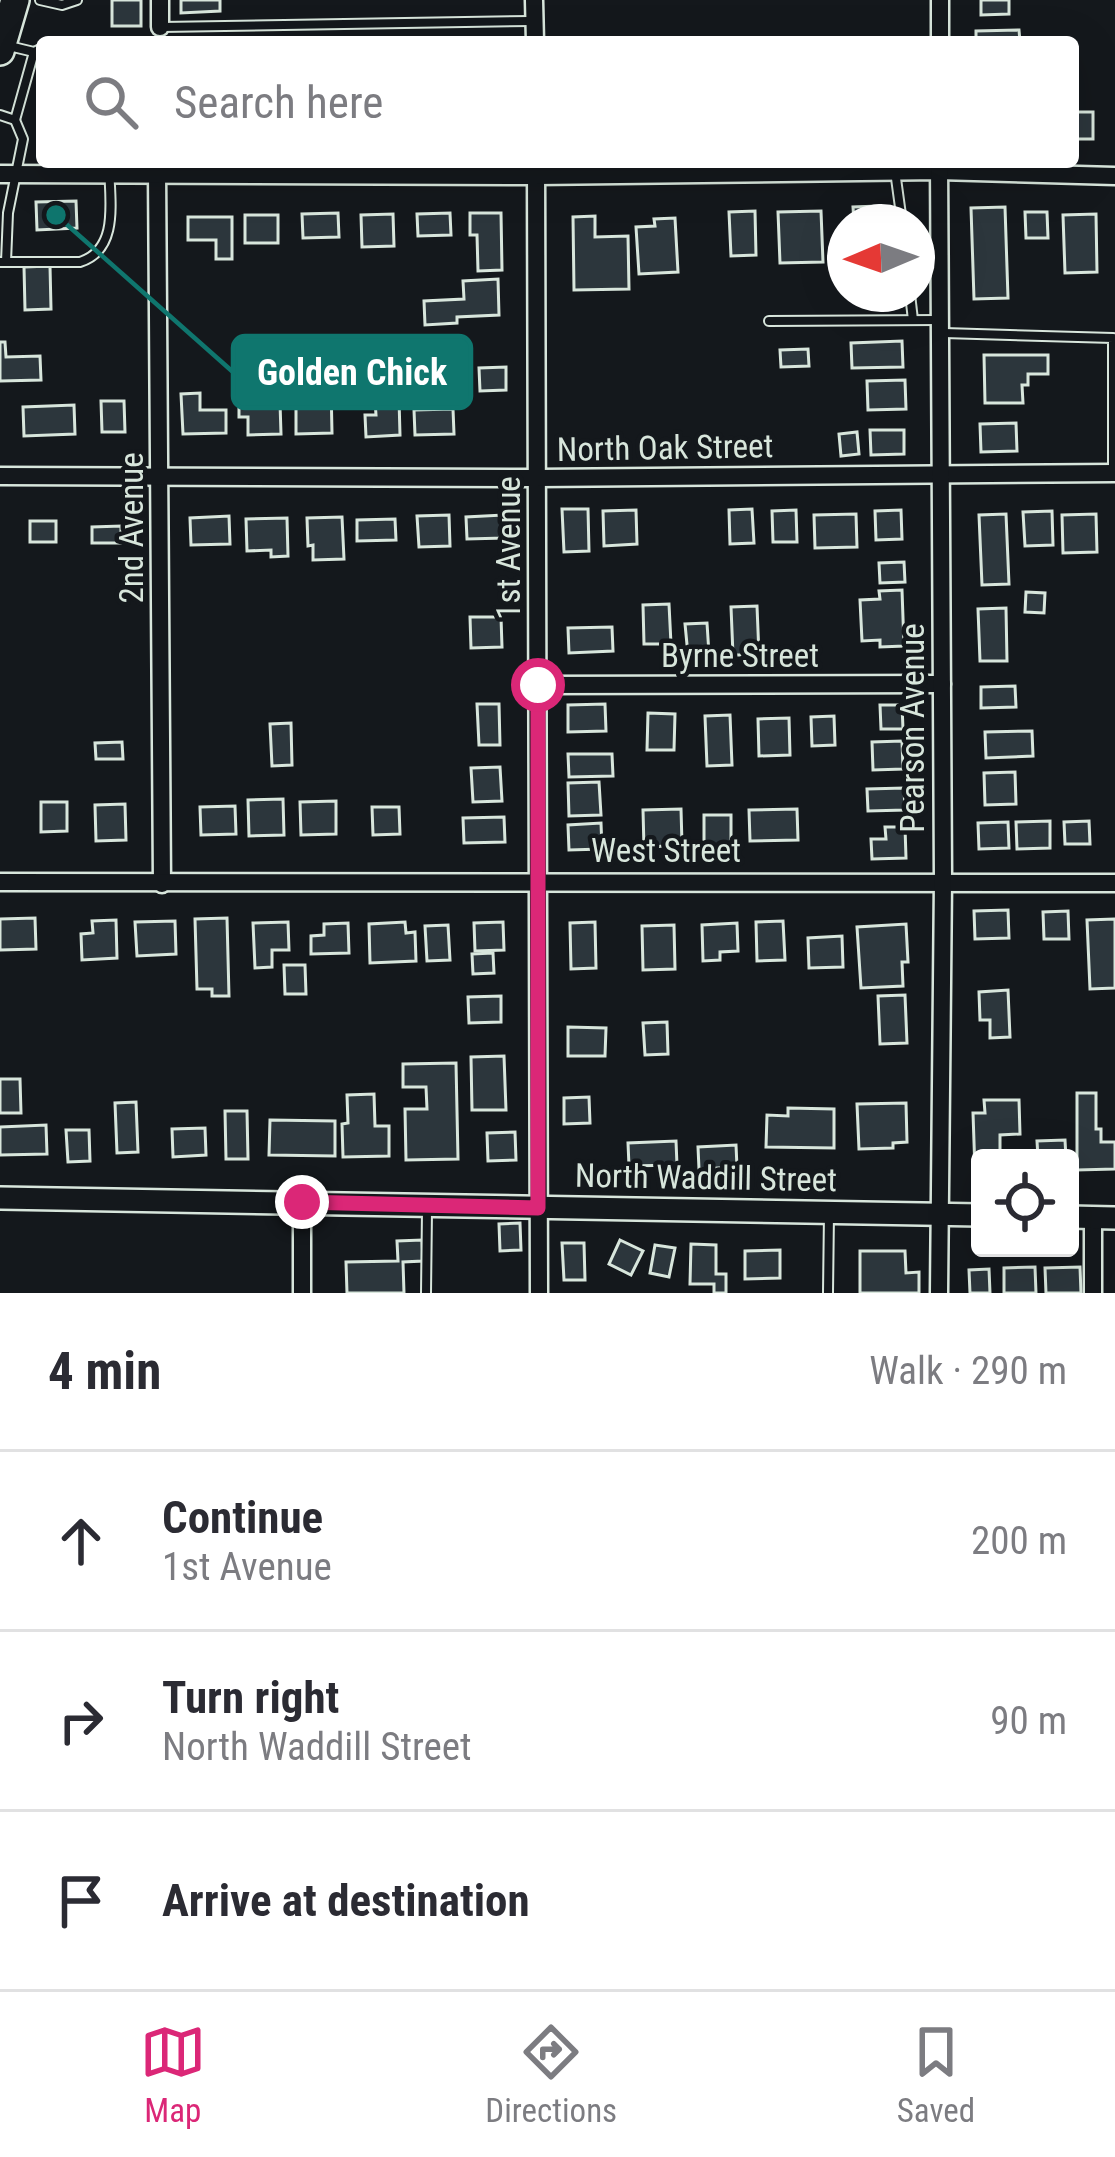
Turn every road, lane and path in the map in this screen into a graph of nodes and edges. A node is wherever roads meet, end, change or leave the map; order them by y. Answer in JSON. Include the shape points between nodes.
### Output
{"nodes":[{"id":1,"x":15,"y":0,"type":"edge"},
{"id":2,"x":40,"y":0,"type":"edge"},
{"id":3,"x":77,"y":0,"type":"edge"},
{"id":4,"x":160,"y":0,"type":"edge"},
{"id":5,"x":534,"y":0,"type":"edge"},
{"id":6,"x":940,"y":0,"type":"edge"},
{"id":7,"x":535,"y":21,"type":"junction"},
{"id":8,"x":160,"y":27,"type":"joint"},
{"id":9,"x":535,"y":36,"type":"edge"},
{"id":10,"x":940,"y":36,"type":"edge"},
{"id":11,"x":1,"y":47,"type":"edge"},
{"id":12,"x":36,"y":50,"type":"edge"},
{"id":13,"x":36,"y":56,"type":"edge"},
{"id":14,"x":0,"y":116,"type":"edge"},
{"id":15,"x":15,"y":120,"type":"junction"},
{"id":16,"x":109,"y":168,"type":"edge"},
{"id":17,"x":928,"y":168,"type":"edge"},
{"id":18,"x":939,"y":168,"type":"edge"},
{"id":19,"x":959,"y":168,"type":"edge"},
{"id":20,"x":537,"y":169,"type":"edge"},
{"id":21,"x":895,"y":171,"type":"junction"},
{"id":22,"x":157,"y":172,"type":"junction"},
{"id":23,"x":8,"y":174,"type":"edge"},
{"id":24,"x":1115,"y":176,"type":"edge"},
{"id":25,"x":900,"y":204,"type":"edge"},
{"id":26,"x":3,"y":262,"type":"edge"},
{"id":27,"x":912,"y":312,"type":"edge"},
{"id":28,"x":770,"y":320,"type":"dead end"},
{"id":29,"x":913,"y":320,"type":"junction"},
{"id":30,"x":939,"y":326,"type":"junction"},
{"id":31,"x":1114,"y":338,"type":"edge"},
{"id":32,"x":1114,"y":473,"type":"edge"},
{"id":33,"x":940,"y":474,"type":"junction"},
{"id":34,"x":0,"y":476,"type":"edge"},
{"id":35,"x":161,"y":476,"type":"junction"},
{"id":36,"x":538,"y":478,"type":"junction"},
{"id":37,"x":942,"y":684,"type":"junction"},
{"id":38,"x":538,"y":685,"type":"junction"},
{"id":39,"x":538,"y":880,"type":"junction"},
{"id":40,"x":943,"y":880,"type":"junction"},
{"id":41,"x":0,"y":882,"type":"edge"},
{"id":42,"x":1115,"y":883,"type":"edge"},
{"id":43,"x":162,"y":884,"type":"junction"},
{"id":44,"x":0,"y":1198,"type":"edge"},
{"id":45,"x":302,"y":1202,"type":"junction"},
{"id":46,"x":427,"y":1204,"type":"junction"},
{"id":47,"x":538,"y":1208,"type":"junction"},
{"id":48,"x":829,"y":1212,"type":"junction"},
{"id":49,"x":939,"y":1214,"type":"junction"},
{"id":50,"x":971,"y":1215,"type":"edge"},
{"id":51,"x":1093,"y":1218,"type":"edge"},
{"id":52,"x":302,"y":1293,"type":"edge"},
{"id":53,"x":426,"y":1293,"type":"edge"},
{"id":54,"x":539,"y":1293,"type":"edge"},
{"id":55,"x":828,"y":1293,"type":"edge"},
{"id":56,"x":939,"y":1293,"type":"edge"},
{"id":57,"x":1094,"y":1293,"type":"edge"}],
"edges":[{"from":1,"to":11,"type":"highway"},
{"from":2,"to":3,"type":"lane"},
{"from":4,"to":8,"type":"street"},
{"from":5,"to":7,"type":"street"},
{"from":6,"to":10,"type":"street"},
{"from":7,"to":8,"type":"lane"},
{"from":7,"to":9,"type":"street"},
{"from":11,"to":12,"type":"lane"},
{"from":13,"to":15,"type":"lane"},
{"from":14,"to":15,"type":"lane"},
{"from":15,"to":23,"type":"lane","via":[[23,139]]},
{"from":16,"to":22,"type":"street"},
{"from":16,"to":23,"type":"street"},
{"from":16,"to":26,"type":"lane","via":[[109,233],[91,259]]},
{"from":17,"to":21,"type":"street"},
{"from":18,"to":30,"type":"street","name":"Pearson Avenue"},
{"from":19,"to":24,"type":"street"},
{"from":20,"to":21,"type":"street"},
{"from":20,"to":22,"type":"street"},
{"from":20,"to":36,"type":"street","name":"1st Avenue"},
{"from":21,"to":25,"type":"lane"},
{"from":22,"to":35,"type":"street","name":"2nd Avenue"},
{"from":23,"to":26,"type":"lane"},
{"from":27,"to":29,"type":"lane"},
{"from":28,"to":29,"type":"lane"},
{"from":29,"to":30,"type":"lane"},
{"from":30,"to":31,"type":"lane"},
{"from":30,"to":33,"type":"street","name":"Pearson Avenue"},
{"from":31,"to":32,"type":"lane"},
{"from":32,"to":33,"type":"street","name":"North Oak Street"},
{"from":33,"to":36,"type":"street","name":"North Oak Street"},
{"from":33,"to":37,"type":"street","name":"Pearson Avenue"},
{"from":34,"to":35,"type":"street","name":"North Oak Street"},
{"from":35,"to":36,"type":"street","name":"North Oak Street"},
{"from":35,"to":43,"type":"street","name":"2nd Avenue"},
{"from":36,"to":38,"type":"street","name":"1st Avenue"},
{"from":37,"to":38,"type":"street","name":"Byrne Street"},
{"from":37,"to":40,"type":"street","name":"Pearson Avenue"},
{"from":38,"to":39,"type":"street","name":"1st Avenue"},
{"from":39,"to":40,"type":"street","name":"West Street"},
{"from":39,"to":43,"type":"street","name":"West Street"},
{"from":39,"to":47,"type":"street","name":"1st Avenue"},
{"from":40,"to":42,"type":"street","name":"West Street"},
{"from":40,"to":49,"type":"street","name":"Pearson Avenue"},
{"from":41,"to":43,"type":"street","name":"West Street"},
{"from":44,"to":45,"type":"street","name":"North Waddill Street"},
{"from":45,"to":46,"type":"street","name":"North Waddill Street"},
{"from":45,"to":52,"type":"street"},
{"from":46,"to":47,"type":"street","name":"North Waddill Street"},
{"from":46,"to":53,"type":"lane"},
{"from":47,"to":48,"type":"street","name":"North Waddill Street"},
{"from":47,"to":54,"type":"street","name":"1st Avenue"},
{"from":48,"to":49,"type":"street","name":"North Waddill Street"},
{"from":48,"to":55,"type":"lane"},
{"from":49,"to":50,"type":"street","name":"North Waddill Street"},
{"from":49,"to":56,"type":"street","name":"Pearson Avenue"},
{"from":51,"to":57,"type":"street"}]}
